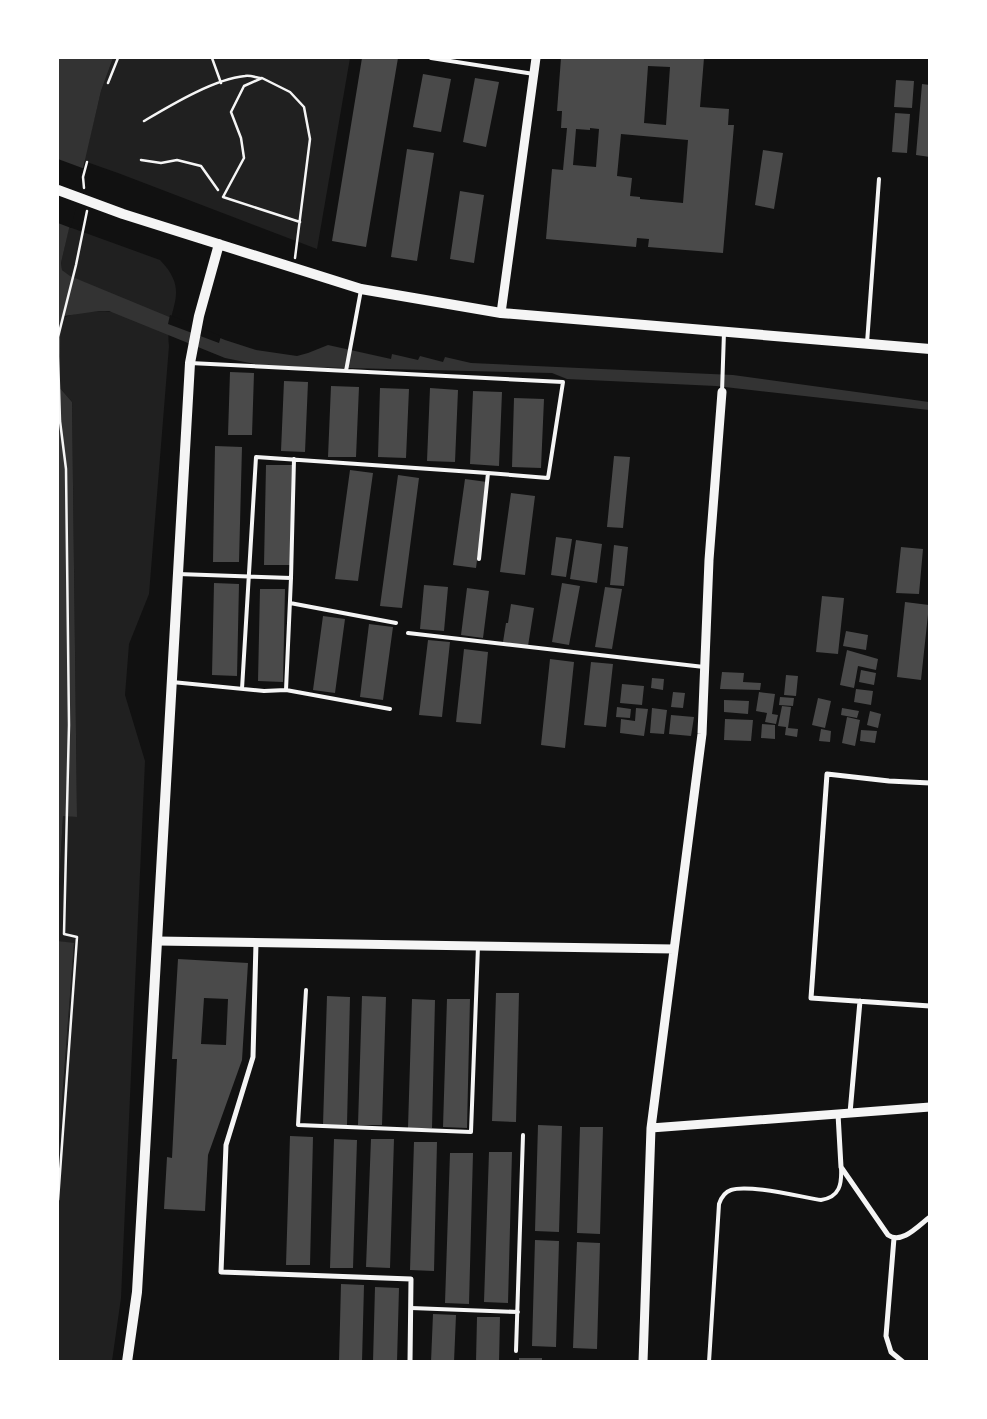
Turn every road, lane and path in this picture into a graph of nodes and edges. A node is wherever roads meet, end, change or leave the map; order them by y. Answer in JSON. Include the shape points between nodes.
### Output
{"nodes":[{"id":1,"x":118,"y":58,"type":"edge"},
{"id":2,"x":212,"y":58,"type":"edge"},
{"id":3,"x":431,"y":58,"type":"edge"},
{"id":4,"x":536,"y":58,"type":"edge"},
{"id":5,"x":534,"y":74,"type":"junction"},
{"id":6,"x":262,"y":78,"type":"junction"},
{"id":7,"x":108,"y":83,"type":"dead end"},
{"id":8,"x":221,"y":83,"type":"junction"},
{"id":9,"x":144,"y":121,"type":"dead end"},
{"id":10,"x":141,"y":160,"type":"dead end"},
{"id":11,"x":87,"y":162,"type":"dead end"},
{"id":12,"x":879,"y":180,"type":"dead end"},
{"id":13,"x":58,"y":190,"type":"edge"},
{"id":14,"x":218,"y":190,"type":"dead end"},
{"id":15,"x":85,"y":195,"type":"dead end"},
{"id":16,"x":86,"y":204,"type":"dead end"},
{"id":17,"x":300,"y":222,"type":"junction"},
{"id":18,"x":219,"y":244,"type":"junction"},
{"id":19,"x":294,"y":267,"type":"junction"},
{"id":20,"x":361,"y":289,"type":"junction"},
{"id":21,"x":501,"y":313,"type":"junction"},
{"id":22,"x":724,"y":332,"type":"junction"},
{"id":23,"x":867,"y":343,"type":"junction"},
{"id":24,"x":930,"y":349,"type":"edge"},
{"id":25,"x":190,"y":363,"type":"junction"},
{"id":26,"x":346,"y":370,"type":"junction"},
{"id":27,"x":722,"y":392,"type":"joint"},
{"id":28,"x":294,"y":459,"type":"junction"},
{"id":29,"x":488,"y":474,"type":"junction"},
{"id":30,"x":479,"y":559,"type":"dead end"},
{"id":31,"x":178,"y":574,"type":"junction"},
{"id":32,"x":249,"y":576,"type":"junction"},
{"id":33,"x":291,"y":578,"type":"junction"},
{"id":34,"x":290,"y":603,"type":"junction"},
{"id":35,"x":396,"y":623,"type":"dead end"},
{"id":36,"x":408,"y":633,"type":"dead end"},
{"id":37,"x":704,"y":667,"type":"junction"},
{"id":38,"x":172,"y":682,"type":"junction"},
{"id":39,"x":242,"y":689,"type":"junction"},
{"id":40,"x":286,"y":690,"type":"junction"},
{"id":41,"x":390,"y":709,"type":"dead end"},
{"id":42,"x":930,"y":784,"type":"edge"},
{"id":43,"x":157,"y":941,"type":"junction"},
{"id":44,"x":256,"y":943,"type":"junction"},
{"id":45,"x":478,"y":946,"type":"junction"},
{"id":46,"x":674,"y":949,"type":"junction"},
{"id":47,"x":306,"y":990,"type":"dead end"},
{"id":48,"x":860,"y":1001,"type":"junction"},
{"id":49,"x":930,"y":1006,"type":"edge"},
{"id":50,"x":930,"y":1107,"type":"edge"},
{"id":51,"x":850,"y":1113,"type":"junction"},
{"id":52,"x":838,"y":1114,"type":"junction"},
{"id":53,"x":650,"y":1128,"type":"junction"},
{"id":54,"x":523,"y":1135,"type":"dead end"},
{"id":55,"x":841,"y":1167,"type":"junction"},
{"id":56,"x":58,"y":1200,"type":"edge"},
{"id":57,"x":930,"y":1217,"type":"edge"},
{"id":58,"x":894,"y":1238,"type":"junction"},
{"id":59,"x":411,"y":1308,"type":"junction"},
{"id":60,"x":518,"y":1312,"type":"junction"},
{"id":61,"x":516,"y":1351,"type":"dead end"},
{"id":62,"x":128,"y":1362,"type":"edge"},
{"id":63,"x":410,"y":1362,"type":"edge"},
{"id":64,"x":643,"y":1362,"type":"edge"},
{"id":65,"x":709,"y":1362,"type":"edge"},
{"id":66,"x":903,"y":1362,"type":"edge"}],
"edges":[{"from":1,"to":7,"type":"path"},
{"from":2,"to":8,"type":"path"},
{"from":3,"to":5,"type":"lane"},
{"from":4,"to":5,"type":"street"},
{"from":5,"to":21,"type":"street"},
{"from":6,"to":8,"type":"path","via":[[246,76]]},
{"from":6,"to":17,"type":"path","via":[[290,92],[304,107],[310,140]]},
{"from":6,"to":17,"type":"path","via":[[244,86],[231,112],[241,138],[244,158],[223,197]]},
{"from":8,"to":9,"type":"path","via":[[180,100]]},
{"from":10,"to":14,"type":"path","via":[[161,163],[177,160],[200,166]]},
{"from":11,"to":15,"type":"path","via":[[83,177]]},
{"from":12,"to":23,"type":"lane"},
{"from":13,"to":18,"type":"main road"},
{"from":16,"to":56,"type":"path","via":[[87,213],[58,337],[60,421],[66,469],[69,725],[64,934],[77,937]]},
{"from":17,"to":19,"type":"path"},
{"from":18,"to":19,"type":"main road"},
{"from":18,"to":25,"type":"main road"},
{"from":19,"to":20,"type":"main road"},
{"from":20,"to":21,"type":"main road"},
{"from":20,"to":26,"type":"lane"},
{"from":21,"to":22,"type":"main road"},
{"from":22,"to":23,"type":"main road"},
{"from":22,"to":27,"type":"lane"},
{"from":23,"to":24,"type":"main road"},
{"from":25,"to":26,"type":"lane"},
{"from":25,"to":31,"type":"main road"},
{"from":26,"to":29,"type":"lane","via":[[563,382],[548,478]]},
{"from":27,"to":37,"type":"street","via":[[708,560]]},
{"from":28,"to":29,"type":"lane"},
{"from":28,"to":32,"type":"lane","via":[[256,457]]},
{"from":28,"to":33,"type":"lane"},
{"from":29,"to":30,"type":"lane"},
{"from":31,"to":32,"type":"lane"},
{"from":31,"to":38,"type":"main road"},
{"from":32,"to":33,"type":"lane"},
{"from":32,"to":39,"type":"lane"},
{"from":33,"to":34,"type":"lane"},
{"from":34,"to":35,"type":"lane"},
{"from":34,"to":40,"type":"lane"},
{"from":36,"to":37,"type":"lane"},
{"from":37,"to":46,"type":"street","via":[[702,734]]},
{"from":38,"to":39,"type":"lane"},
{"from":38,"to":43,"type":"main road"},
{"from":39,"to":40,"type":"lane"},
{"from":40,"to":41,"type":"lane"},
{"from":42,"to":48,"type":"street","via":[[827,774],[811,998]]},
{"from":43,"to":44,"type":"street"},
{"from":43,"to":62,"type":"main road","via":[[137,1292]]},
{"from":44,"to":45,"type":"street"},
{"from":44,"to":59,"type":"street","via":[[253,1057],[226,1145],[221,1272],[411,1279]]},
{"from":45,"to":46,"type":"street"},
{"from":45,"to":47,"type":"lane","via":[[471,1132],[298,1125]]},
{"from":46,"to":53,"type":"street"},
{"from":48,"to":49,"type":"street"},
{"from":48,"to":51,"type":"street"},
{"from":50,"to":51,"type":"street"},
{"from":51,"to":52,"type":"street"},
{"from":52,"to":53,"type":"street"},
{"from":52,"to":55,"type":"street"},
{"from":53,"to":64,"type":"street"},
{"from":54,"to":60,"type":"lane"},
{"from":55,"to":58,"type":"street","via":[[888,1235]]},
{"from":55,"to":65,"type":"lane","via":[[838,1192],[828,1199],[751,1189],[732,1190],[721,1198]]},
{"from":57,"to":58,"type":"street","via":[[905,1236]]},
{"from":58,"to":66,"type":"street","via":[[886,1336],[891,1352]]},
{"from":59,"to":60,"type":"lane"},
{"from":59,"to":63,"type":"street"},
{"from":60,"to":61,"type":"lane"}]}
